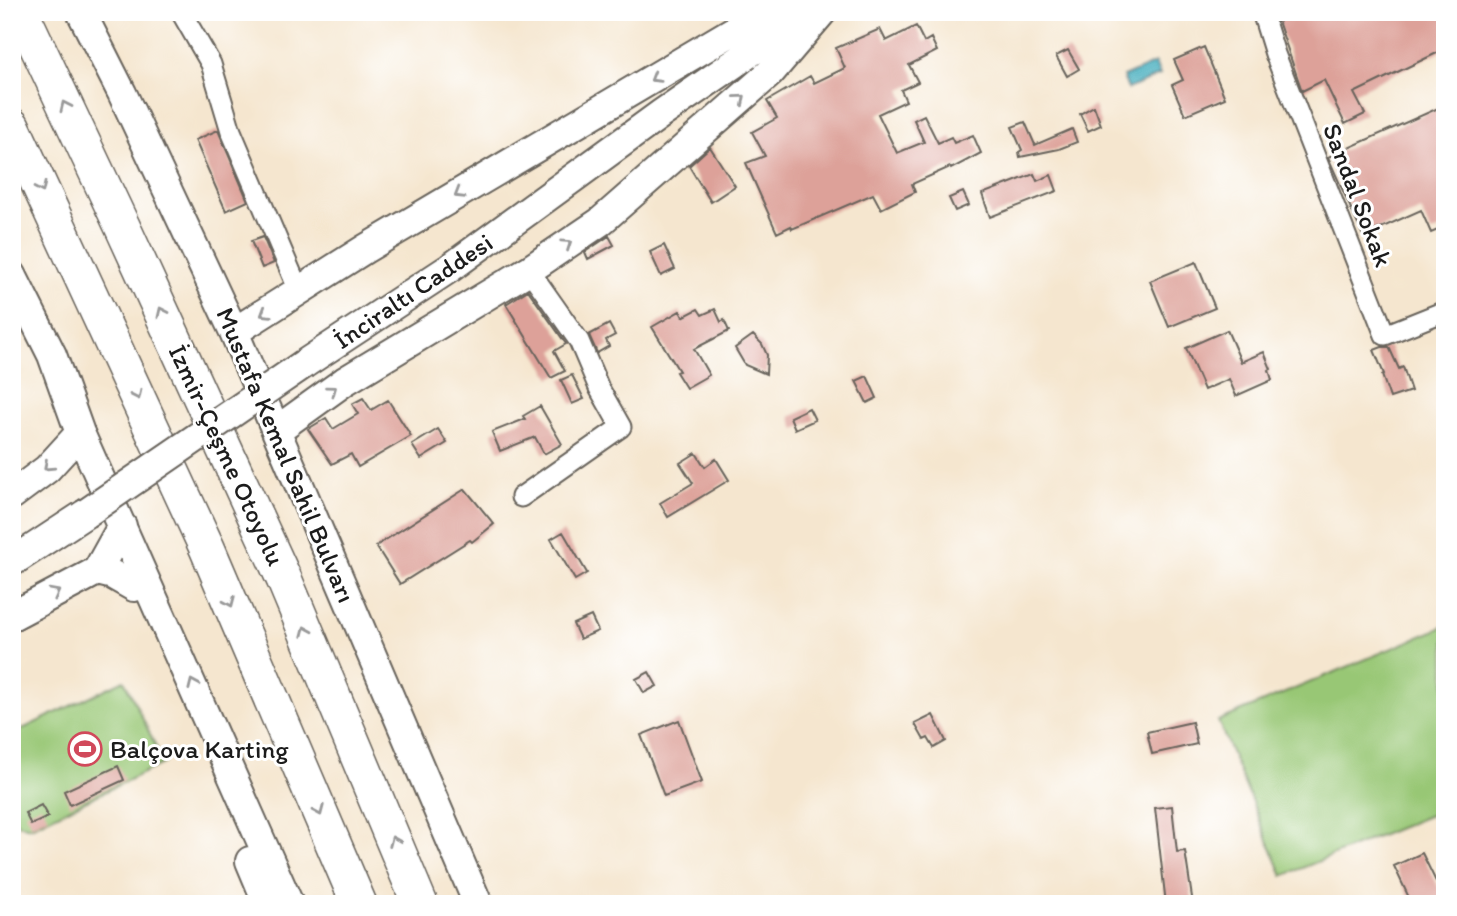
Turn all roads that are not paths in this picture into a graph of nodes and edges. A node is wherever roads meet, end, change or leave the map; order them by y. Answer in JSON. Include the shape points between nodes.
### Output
{"nodes":[{"id":1,"x":21,"y":12,"type":"edge"},
{"id":2,"x":81,"y":12,"type":"edge"},
{"id":3,"x":181,"y":12,"type":"edge"},
{"id":4,"x":780,"y":12,"type":"edge"},
{"id":5,"x":808,"y":12,"type":"edge"},
{"id":6,"x":822,"y":12,"type":"edge"},
{"id":7,"x":1262,"y":12,"type":"edge"},
{"id":8,"x":12,"y":126,"type":"edge"},
{"id":9,"x":528,"y":270,"type":"junction"},
{"id":10,"x":12,"y":275,"type":"edge"},
{"id":11,"x":299,"y":291,"type":"junction"},
{"id":12,"x":1445,"y":311,"type":"edge"},
{"id":13,"x":234,"y":332,"type":"junction"},
{"id":14,"x":277,"y":430,"type":"junction"},
{"id":15,"x":80,"y":433,"type":"junction"},
{"id":16,"x":12,"y":495,"type":"edge"},
{"id":17,"x":520,"y":497,"type":"dead end"},
{"id":18,"x":127,"y":536,"type":"junction"},
{"id":19,"x":12,"y":562,"type":"edge"},
{"id":20,"x":97,"y":570,"type":"junction"},
{"id":21,"x":134,"y":587,"type":"junction"},
{"id":22,"x":12,"y":615,"type":"edge"},
{"id":23,"x":268,"y":904,"type":"edge"},
{"id":24,"x":289,"y":904,"type":"edge"},
{"id":25,"x":359,"y":904,"type":"edge"},
{"id":26,"x":420,"y":904,"type":"edge"},
{"id":27,"x":478,"y":904,"type":"edge"}],
"edges":[{"from":26,"to":1,"type":"highway","name":"İzmir-Çeşme Otoyolu","one_way":true,"via":[[284,579]]},
{"from":2,"to":13,"type":"main road","name":"Mustafa Kemal Sahil Bulvarı"},
{"from":3,"to":11,"type":"street","via":[[211,64],[230,131]]},
{"from":4,"to":11,"type":"main road","one_way":true,"via":[[740,27]]},
{"from":5,"to":19,"type":"main road","name":"İnciraltı Caddesi","bridge":true,"via":[[450,268]]},
{"from":9,"to":6,"type":"main road","one_way":true,"via":[[600,222],[770,73]]},
{"from":7,"to":12,"type":"street","name":"Sandal Sokak","via":[[1385,335]]},
{"from":8,"to":25,"type":"highway","one_way":true,"via":[[206,548]]},
{"from":14,"to":9,"type":"main road","one_way":true,"via":[[345,381]]},
{"from":9,"to":17,"type":"street","via":[[579,341],[621,426]]},
{"from":10,"to":15,"type":"main road","via":[[52,355]]},
{"from":11,"to":13,"type":"main road","one_way":true},
{"from":13,"to":14,"type":"main road","name":"Mustafa Kemal Sahil Bulvarı"},
{"from":14,"to":27,"type":"main road","name":"Mustafa Kemal Sahil Bulvarı"},
{"from":15,"to":16,"type":"main road","one_way":true,"via":[[47,469]]},
{"from":15,"to":18,"type":"main road"},
{"from":18,"to":20,"type":"main road"},
{"from":18,"to":21,"type":"main road"},
{"from":24,"to":18,"type":"main road","one_way":true},
{"from":20,"to":21,"type":"main road"},
{"from":22,"to":20,"type":"main road","one_way":true},
{"from":21,"to":23,"type":"main road"}]}
